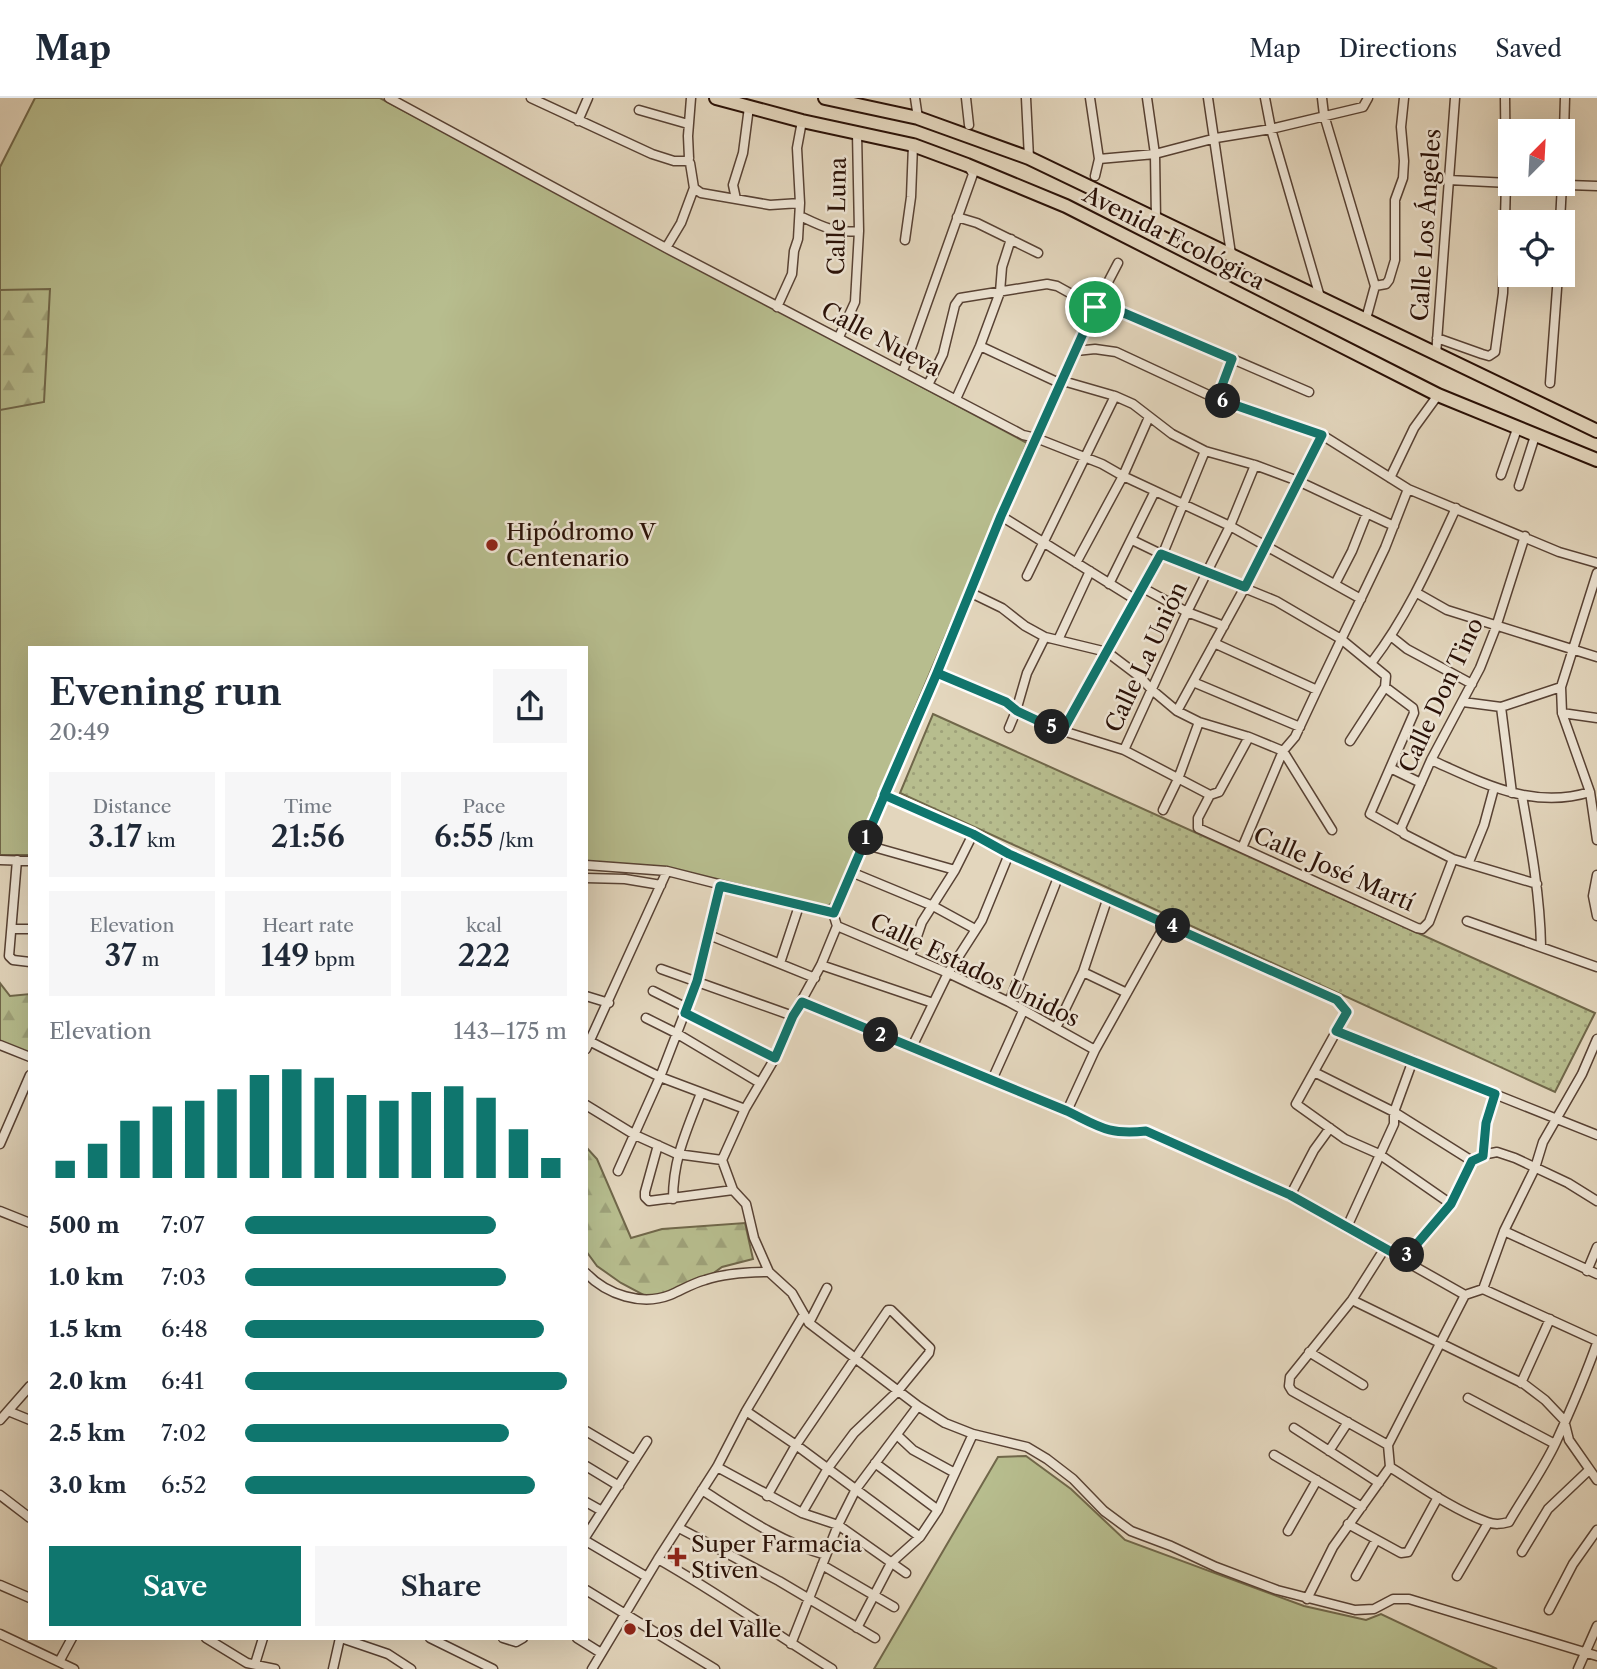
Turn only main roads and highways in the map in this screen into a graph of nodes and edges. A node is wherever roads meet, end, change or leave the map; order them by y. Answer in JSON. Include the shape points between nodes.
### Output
{"nodes":[{"id":1,"x":716,"y":98,"type":"edge"},
{"id":2,"x":825,"y":98,"type":"edge"},
{"id":3,"x":1597,"y":431,"type":"edge"},
{"id":4,"x":1597,"y":460,"type":"edge"}],
"edges":[{"from":1,"to":4,"type":"main road","name":"Avenida Ecológica","via":[[912,145],[967,165],[1066,206],[1438,395]]},
{"from":2,"to":3,"type":"main road","name":"Avenida Ecológica","via":[[918,118],[1030,158]]}]}
